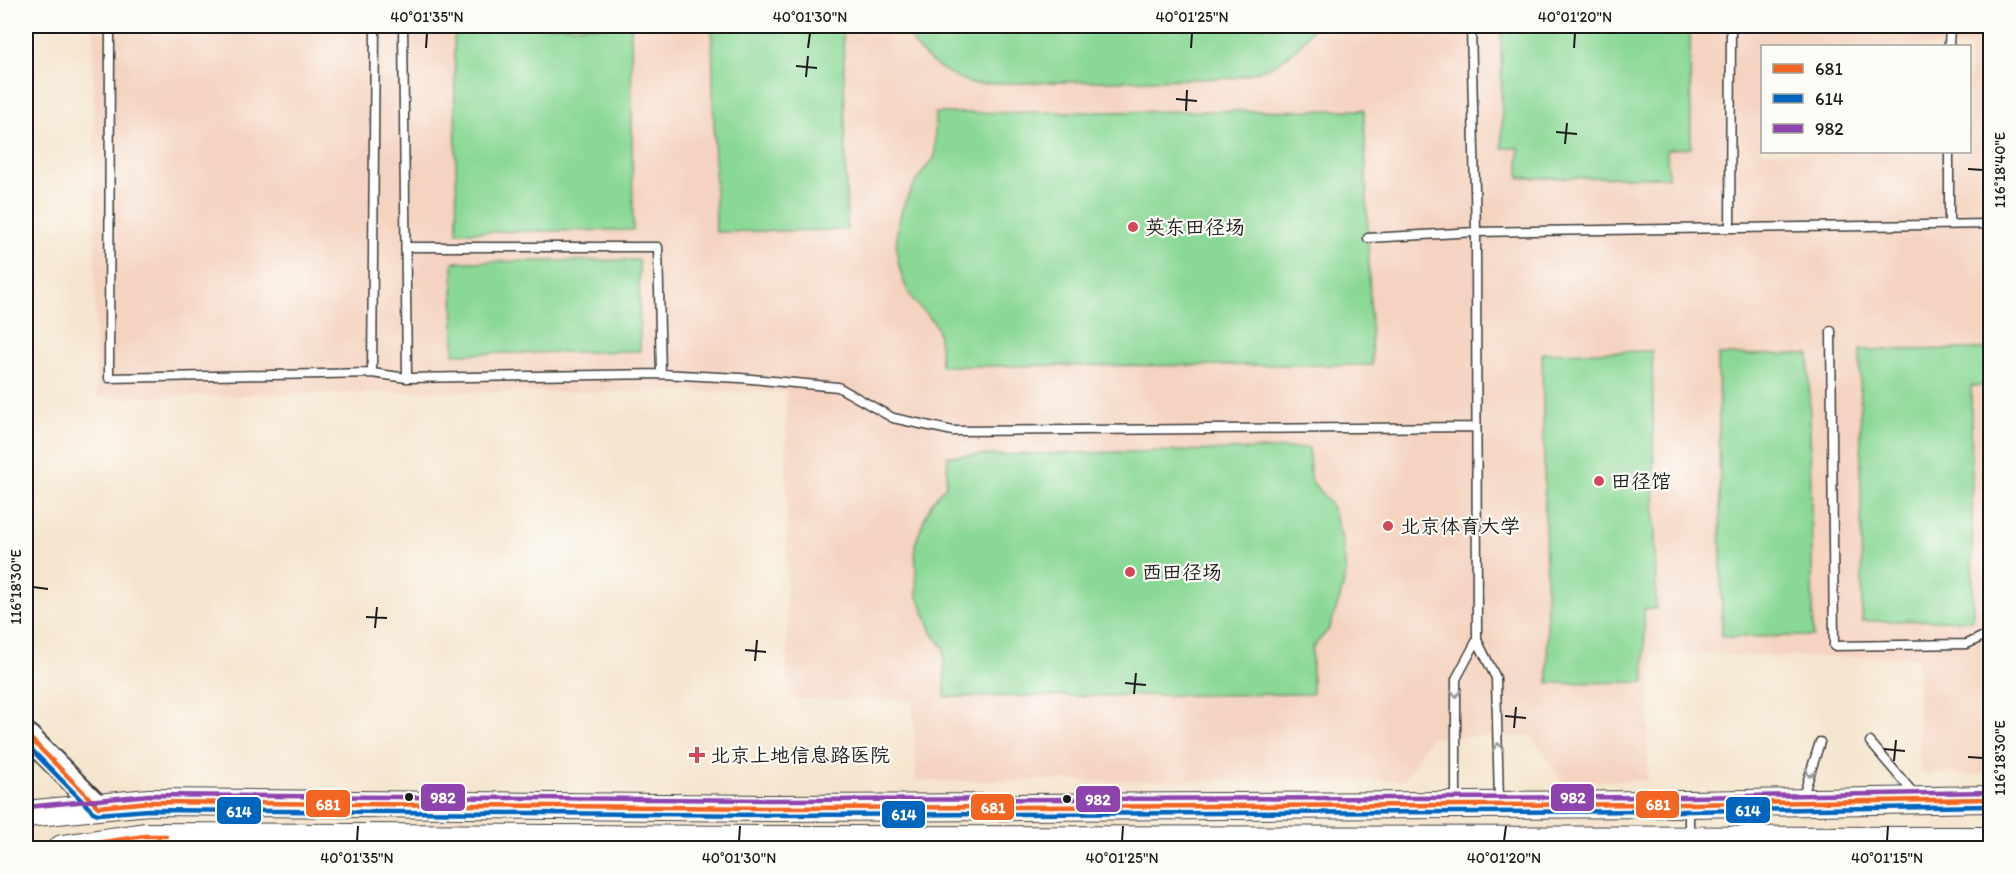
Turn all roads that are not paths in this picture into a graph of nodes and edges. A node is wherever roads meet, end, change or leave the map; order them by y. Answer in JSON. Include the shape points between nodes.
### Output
{"nodes":[{"id":1,"x":110,"y":26,"type":"edge"},
{"id":2,"x":375,"y":26,"type":"edge"},
{"id":3,"x":403,"y":26,"type":"edge"},
{"id":4,"x":1471,"y":26,"type":"edge"},
{"id":5,"x":1731,"y":26,"type":"edge"},
{"id":6,"x":1950,"y":26,"type":"edge"},
{"id":7,"x":1949,"y":45,"type":"edge"},
{"id":8,"x":1949,"y":153,"type":"edge"},
{"id":9,"x":1949,"y":224,"type":"junction"},
{"id":10,"x":1990,"y":224,"type":"edge"},
{"id":11,"x":1730,"y":228,"type":"junction"},
{"id":12,"x":1476,"y":232,"type":"junction"},
{"id":13,"x":1368,"y":238,"type":"dead end"},
{"id":14,"x":406,"y":248,"type":"junction"},
{"id":15,"x":1831,"y":331,"type":"dead end"},
{"id":16,"x":372,"y":373,"type":"junction"},
{"id":17,"x":661,"y":374,"type":"junction"},
{"id":18,"x":407,"y":378,"type":"junction"},
{"id":19,"x":1476,"y":427,"type":"junction"},
{"id":20,"x":1990,"y":633,"type":"edge"},
{"id":21,"x":1478,"y":640,"type":"junction"},
{"id":22,"x":26,"y":734,"type":"edge"},
{"id":23,"x":1820,"y":742,"type":"dead end"},
{"id":24,"x":1870,"y":742,"type":"dead end"},
{"id":25,"x":1990,"y":799,"type":"edge"},
{"id":26,"x":1920,"y":801,"type":"junction"},
{"id":27,"x":1800,"y":803,"type":"junction"},
{"id":28,"x":1689,"y":804,"type":"junction"},
{"id":29,"x":1456,"y":805,"type":"junction"},
{"id":30,"x":1499,"y":805,"type":"junction"},
{"id":31,"x":98,"y":807,"type":"junction"},
{"id":32,"x":758,"y":808,"type":"junction"},
{"id":33,"x":26,"y":814,"type":"edge"},
{"id":34,"x":1990,"y":840,"type":"edge"},
{"id":35,"x":758,"y":844,"type":"edge"},
{"id":36,"x":1689,"y":844,"type":"edge"},
{"id":37,"x":71,"y":848,"type":"edge"}],
"edges":[{"from":1,"to":16,"type":"lane","via":[[109,378]]},
{"from":2,"to":16,"type":"lane"},
{"from":3,"to":14,"type":"lane"},
{"from":4,"to":12,"type":"lane"},
{"from":5,"to":11,"type":"lane"},
{"from":6,"to":7,"type":"lane"},
{"from":8,"to":9,"type":"lane"},
{"from":9,"to":10,"type":"lane"},
{"from":9,"to":11,"type":"lane"},
{"from":11,"to":12,"type":"lane"},
{"from":12,"to":13,"type":"lane"},
{"from":12,"to":19,"type":"lane"},
{"from":14,"to":17,"type":"lane","via":[[658,247]]},
{"from":14,"to":18,"type":"lane"},
{"from":15,"to":20,"type":"lane","via":[[1834,646],[1967,644]]},
{"from":16,"to":18,"type":"lane"},
{"from":17,"to":18,"type":"lane"},
{"from":17,"to":19,"type":"lane","via":[[838,387],[893,418],[953,431]]},
{"from":19,"to":21,"type":"lane"},
{"from":21,"to":29,"type":"lane","one_way":true,"via":[[1456,679]]},
{"from":30,"to":21,"type":"lane","one_way":true,"via":[[1496,678]]},
{"from":22,"to":31,"type":"street"},
{"from":23,"to":27,"type":"lane","one_way":true},
{"from":24,"to":26,"type":"lane"},
{"from":25,"to":26,"type":"main road"},
{"from":26,"to":27,"type":"main road"},
{"from":27,"to":28,"type":"main road"},
{"from":28,"to":30,"type":"main road"},
{"from":28,"to":36,"type":"lane"},
{"from":29,"to":30,"type":"main road"},
{"from":29,"to":32,"type":"main road"},
{"from":31,"to":32,"type":"main road","via":[[149,802]]},
{"from":31,"to":33,"type":"main road"},
{"from":32,"to":35,"type":"street"},
{"from":34,"to":36,"type":"main road"},
{"from":35,"to":36,"type":"main road"},
{"from":35,"to":37,"type":"main road","via":[[145,836]]}]}
